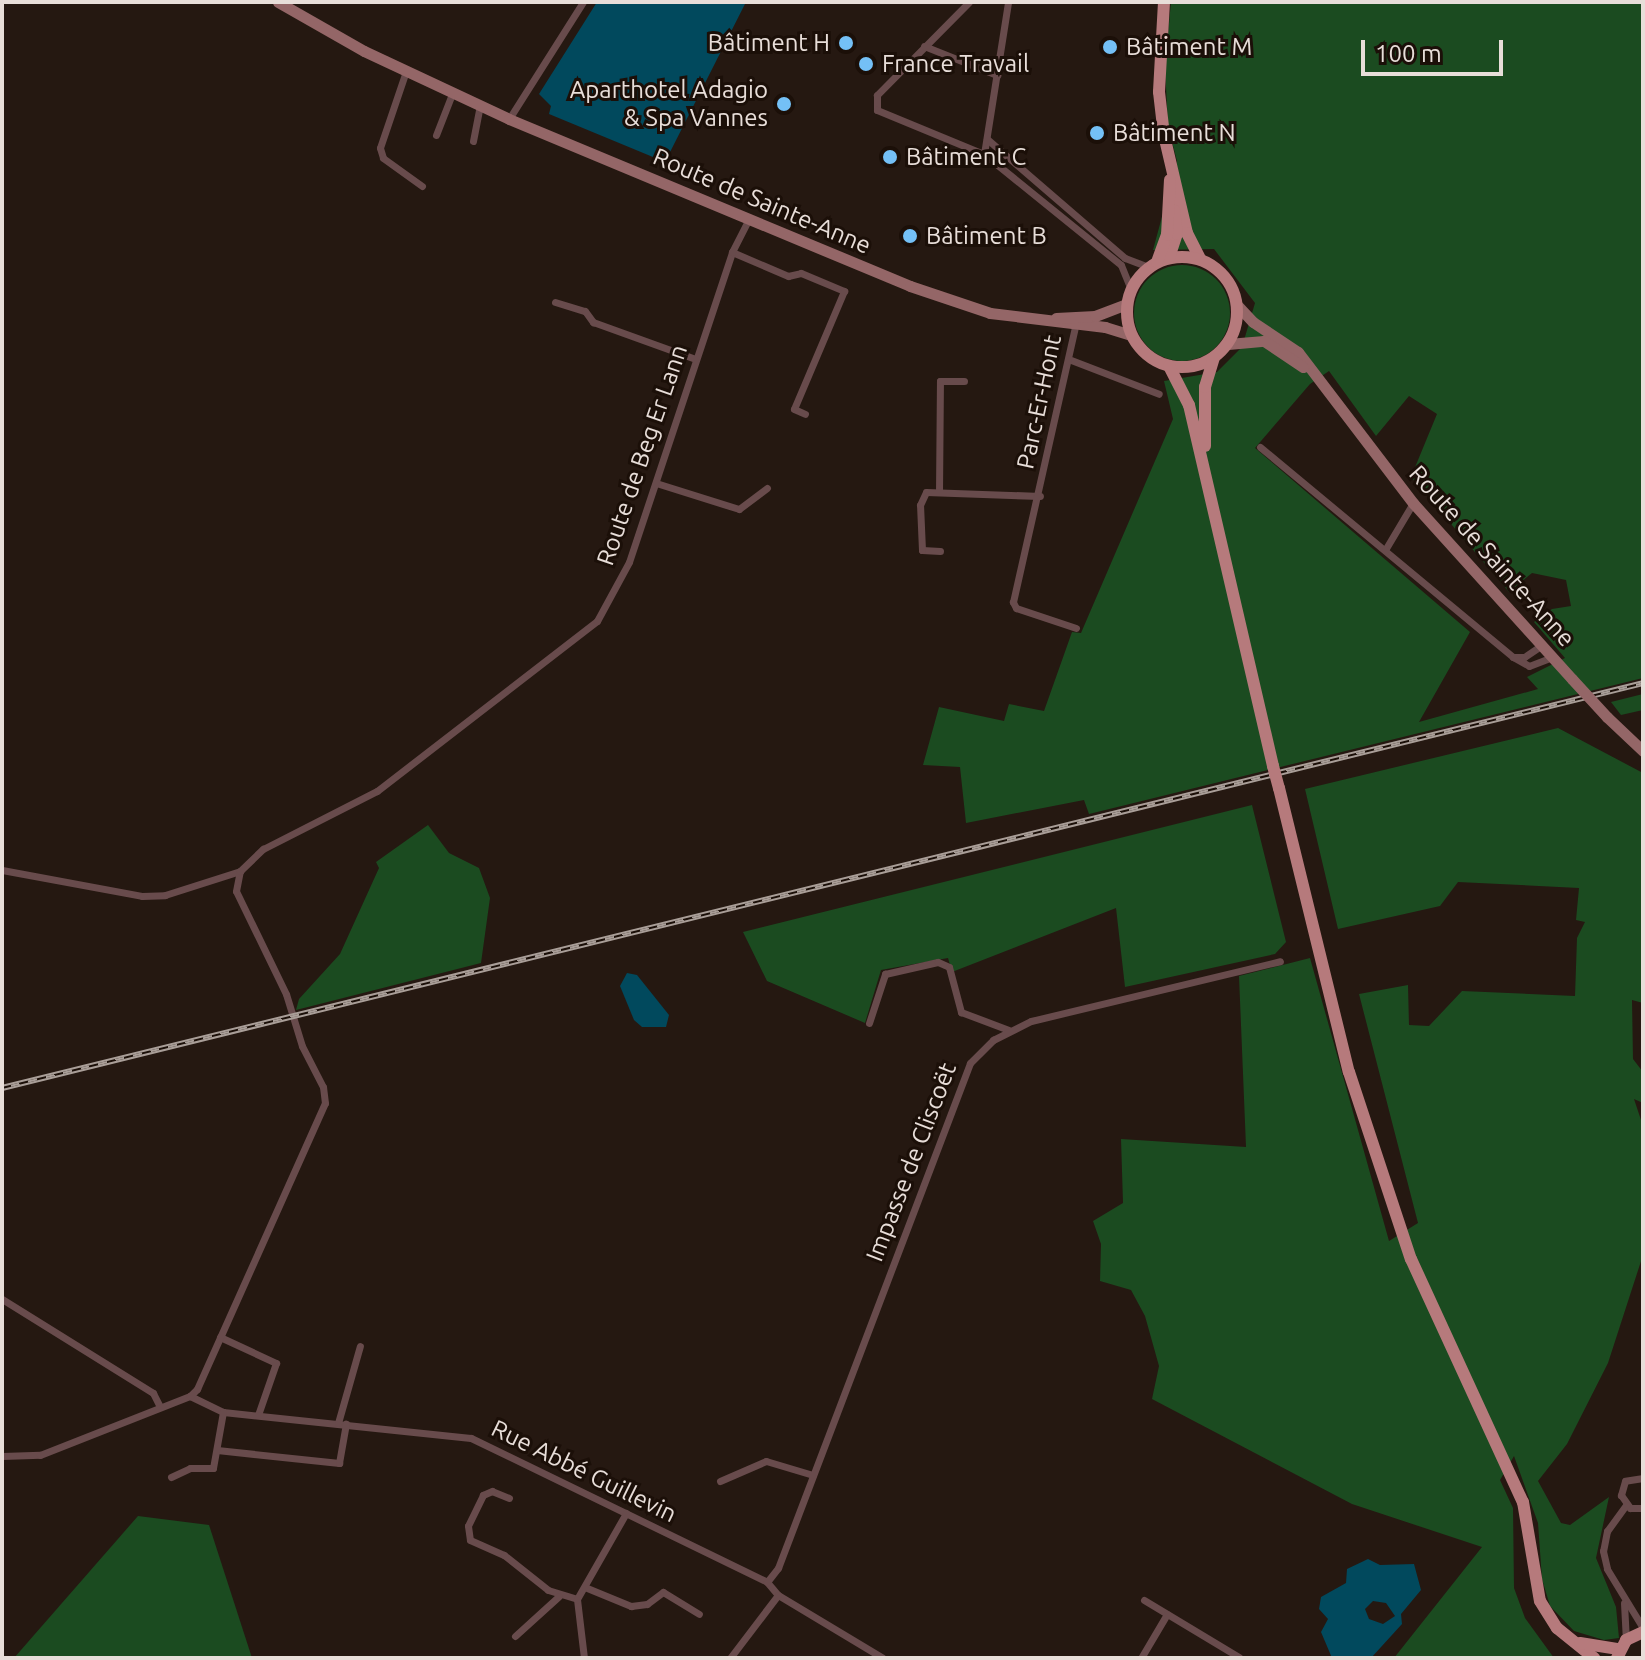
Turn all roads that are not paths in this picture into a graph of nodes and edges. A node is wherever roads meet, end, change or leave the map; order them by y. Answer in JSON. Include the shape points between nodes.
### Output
{"nodes":[{"id":1,"x":278,"y":2,"type":"edge"},
{"id":2,"x":583,"y":2,"type":"edge"},
{"id":3,"x":969,"y":2,"type":"edge"},
{"id":4,"x":1008,"y":2,"type":"edge"},
{"id":5,"x":1164,"y":2,"type":"edge"},
{"id":6,"x":924,"y":46,"type":"junction"},
{"id":7,"x":406,"y":71,"type":"junction"},
{"id":8,"x":997,"y":75,"type":"junction"},
{"id":9,"x":452,"y":94,"type":"junction"},
{"id":10,"x":480,"y":106,"type":"junction"},
{"id":11,"x":509,"y":119,"type":"junction"},
{"id":12,"x":436,"y":135,"type":"dead end"},
{"id":13,"x":987,"y":139,"type":"junction"},
{"id":14,"x":473,"y":141,"type":"dead end"},
{"id":15,"x":984,"y":154,"type":"junction"},
{"id":16,"x":1171,"y":173,"type":"junction"},
{"id":17,"x":422,"y":186,"type":"dead end"},
{"id":18,"x":749,"y":219,"type":"junction"},
{"id":19,"x":732,"y":252,"type":"junction"},
{"id":20,"x":1200,"y":259,"type":"junction"},
{"id":21,"x":1159,"y":262,"type":"junction"},
{"id":22,"x":1131,"y":290,"type":"junction"},
{"id":23,"x":555,"y":302,"type":"dead end"},
{"id":24,"x":1127,"y":304,"type":"junction"},
{"id":25,"x":1237,"y":305,"type":"junction"},
{"id":26,"x":1077,"y":321,"type":"junction"},
{"id":27,"x":1131,"y":335,"type":"junction"},
{"id":28,"x":1228,"y":344,"type":"junction"},
{"id":29,"x":1214,"y":357,"type":"junction"},
{"id":30,"x":696,"y":359,"type":"junction"},
{"id":31,"x":1071,"y":360,"type":"junction"},
{"id":32,"x":1202,"y":364,"type":"junction"},
{"id":33,"x":1169,"y":366,"type":"junction"},
{"id":34,"x":964,"y":381,"type":"dead end"},
{"id":35,"x":1318,"y":381,"type":"junction"},
{"id":36,"x":1159,"y":394,"type":"dead end"},
{"id":37,"x":805,"y":414,"type":"dead end"},
{"id":38,"x":1205,"y":442,"type":"junction"},
{"id":39,"x":1260,"y":447,"type":"dead end"},
{"id":40,"x":1205,"y":465,"type":"junction"},
{"id":41,"x":656,"y":483,"type":"junction"},
{"id":42,"x":767,"y":488,"type":"dead end"},
{"id":43,"x":939,"y":492,"type":"junction"},
{"id":44,"x":1040,"y":496,"type":"junction"},
{"id":45,"x":1413,"y":503,"type":"junction"},
{"id":46,"x":1385,"y":550,"type":"junction"},
{"id":47,"x":940,"y":551,"type":"dead end"},
{"id":48,"x":1076,"y":628,"type":"dead end"},
{"id":49,"x":1542,"y":645,"type":"junction"},
{"id":50,"x":1513,"y":657,"type":"junction"},
{"id":51,"x":1552,"y":657,"type":"junction"},
{"id":52,"x":1643,"y":751,"type":"edge"},
{"id":53,"x":2,"y":870,"type":"edge"},
{"id":54,"x":240,"y":871,"type":"junction"},
{"id":55,"x":1280,"y":961,"type":"dead end"},
{"id":56,"x":869,"y":1023,"type":"dead end"},
{"id":57,"x":1009,"y":1030,"type":"junction"},
{"id":58,"x":2,"y":1299,"type":"edge"},
{"id":59,"x":220,"y":1337,"type":"junction"},
{"id":60,"x":360,"y":1346,"type":"dead end"},
{"id":61,"x":190,"y":1396,"type":"junction"},
{"id":62,"x":159,"y":1405,"type":"junction"},
{"id":63,"x":223,"y":1412,"type":"junction"},
{"id":64,"x":258,"y":1415,"type":"junction"},
{"id":65,"x":342,"y":1424,"type":"junction"},
{"id":66,"x":217,"y":1450,"type":"junction"},
{"id":67,"x":2,"y":1456,"type":"edge"},
{"id":68,"x":813,"y":1475,"type":"junction"},
{"id":69,"x":171,"y":1477,"type":"dead end"},
{"id":70,"x":1643,"y":1478,"type":"edge"},
{"id":71,"x":720,"y":1481,"type":"dead end"},
{"id":72,"x":509,"y":1498,"type":"dead end"},
{"id":73,"x":1626,"y":1505,"type":"junction"},
{"id":74,"x":1643,"y":1508,"type":"edge"},
{"id":75,"x":626,"y":1513,"type":"junction"},
{"id":76,"x":767,"y":1582,"type":"junction"},
{"id":77,"x":587,"y":1588,"type":"junction"},
{"id":78,"x":778,"y":1595,"type":"junction"},
{"id":79,"x":559,"y":1596,"type":"junction"},
{"id":80,"x":577,"y":1599,"type":"junction"},
{"id":81,"x":1144,"y":1600,"type":"dead end"},
{"id":82,"x":1624,"y":1600,"type":"junction"},
{"id":83,"x":699,"y":1614,"type":"dead end"},
{"id":84,"x":1167,"y":1614,"type":"junction"},
{"id":85,"x":1643,"y":1630,"type":"edge"},
{"id":86,"x":515,"y":1636,"type":"dead end"},
{"id":87,"x":1573,"y":1641,"type":"junction"},
{"id":88,"x":1621,"y":1649,"type":"edge"},
{"id":89,"x":1239,"y":1657,"type":"edge"},
{"id":90,"x":584,"y":1658,"type":"edge"},
{"id":91,"x":730,"y":1658,"type":"edge"},
{"id":92,"x":883,"y":1658,"type":"edge"},
{"id":93,"x":1141,"y":1658,"type":"edge"},
{"id":94,"x":1594,"y":1658,"type":"edge"}],
"edges":[{"from":1,"to":7,"type":"main road","name":"Route de Sainte-Anne"},
{"from":2,"to":11,"type":"street"},
{"from":3,"to":6,"type":"street"},
{"from":4,"to":8,"type":"street"},
{"from":5,"to":16,"type":"main road","via":[[1159,92]]},
{"from":6,"to":8,"type":"street"},
{"from":6,"to":15,"type":"street","via":[[877,95],[880,113]]},
{"from":7,"to":9,"type":"main road","name":"Route de Sainte-Anne"},
{"from":7,"to":17,"type":"street","via":[[381,153]]},
{"from":8,"to":13,"type":"street"},
{"from":9,"to":10,"type":"main road","name":"Route de Sainte-Anne"},
{"from":9,"to":12,"type":"street"},
{"from":10,"to":11,"type":"main road","name":"Route de Sainte-Anne"},
{"from":10,"to":14,"type":"street"},
{"from":11,"to":18,"type":"main road","name":"Route de Sainte-Anne"},
{"from":13,"to":15,"type":"street"},
{"from":13,"to":21,"type":"street","via":[[1125,258]]},
{"from":15,"to":22,"type":"street","via":[[1121,265]]},
{"from":16,"to":20,"type":"main road"},
{"from":16,"to":21,"type":"main road","via":[[1167,235]]},
{"from":18,"to":19,"type":"street","name":"Route de Beg Er Lann"},
{"from":18,"to":26,"type":"main road","name":"Route de Sainte-Anne","via":[[952,302],[1020,319]]},
{"from":19,"to":30,"type":"street","name":"Route de Beg Er Lann"},
{"from":19,"to":37,"type":"street","via":[[788,276],[801,273],[844,291],[794,409]]},
{"from":20,"to":21,"type":"main road"},
{"from":20,"to":25,"type":"main road","via":[[1225,277]]},
{"from":21,"to":22,"type":"main road"},
{"from":22,"to":24,"type":"main road"},
{"from":23,"to":30,"type":"street","via":[[585,311],[593,322]]},
{"from":24,"to":26,"type":"main road"},
{"from":24,"to":27,"type":"main road"},
{"from":25,"to":28,"type":"main road"},
{"from":25,"to":35,"type":"main road","name":"Route de Sainte-Anne","via":[[1298,352]]},
{"from":26,"to":27,"type":"main road","name":"Route de Sainte-Anne"},
{"from":26,"to":31,"type":"street","name":"Parc-Er-Hont"},
{"from":27,"to":33,"type":"main road","via":[[1151,358]]},
{"from":28,"to":29,"type":"main road"},
{"from":28,"to":35,"type":"main road","name":"Route de Sainte-Anne","via":[[1264,341],[1290,355]]},
{"from":29,"to":32,"type":"main road"},
{"from":29,"to":38,"type":"main road","via":[[1205,387]]},
{"from":30,"to":41,"type":"street","name":"Route de Beg Er Lann"},
{"from":31,"to":36,"type":"street"},
{"from":31,"to":44,"type":"street","name":"Parc-Er-Hont"},
{"from":32,"to":33,"type":"main road"},
{"from":32,"to":38,"type":"main road","via":[[1198,395]]},
{"from":33,"to":40,"type":"main road","via":[[1184,391]]},
{"from":34,"to":43,"type":"street","via":[[940,381]]},
{"from":35,"to":45,"type":"main road","name":"Route de Sainte-Anne"},
{"from":38,"to":40,"type":"main road"},
{"from":39,"to":46,"type":"street"},
{"from":40,"to":87,"type":"main road","bridge":true,"via":[[1273,766],[1374,1157],[1444,1340],[1523,1502],[1540,1601]]},
{"from":41,"to":42,"type":"street","via":[[739,509]]},
{"from":41,"to":54,"type":"street","name":"Route de Beg Er Lann","via":[[625,573],[597,621],[377,791],[263,849]]},
{"from":43,"to":44,"type":"street","name":"Parc-Er-Hont"},
{"from":43,"to":47,"type":"street","via":[[926,492],[920,505],[922,550]]},
{"from":44,"to":48,"type":"street","name":"Parc-Er-Hont","via":[[1013,602],[1016,608]]},
{"from":45,"to":46,"type":"street"},
{"from":45,"to":49,"type":"main road","name":"Route de Sainte-Anne"},
{"from":46,"to":50,"type":"street"},
{"from":49,"to":50,"type":"street","via":[[1524,657]]},
{"from":49,"to":51,"type":"main road","name":"Route de Sainte-Anne"},
{"from":50,"to":51,"type":"street","via":[[1529,666]]},
{"from":51,"to":52,"type":"main road","name":"Route de Sainte-Anne","bridge":true},
{"from":53,"to":54,"type":"street","via":[[142,896],[165,895]]},
{"from":54,"to":59,"type":"street","via":[[236,891],[286,994],[325,1096],[321,1116],[273,1211]]},
{"from":55,"to":57,"type":"street","name":"Impasse de Cliscoët"},
{"from":56,"to":57,"type":"street","via":[[885,974],[938,962],[949,967],[961,1012]]},
{"from":57,"to":68,"type":"street","name":"Impasse de Cliscoët","via":[[970,1063]]},
{"from":58,"to":62,"type":"street","via":[[153,1393]]},
{"from":59,"to":61,"type":"street"},
{"from":59,"to":64,"type":"street","via":[[276,1363]]},
{"from":60,"to":65,"type":"street"},
{"from":61,"to":62,"type":"street"},
{"from":61,"to":63,"type":"street","name":"Rue Abbé Guillevin"},
{"from":62,"to":67,"type":"street","via":[[40,1455]]},
{"from":63,"to":64,"type":"street","name":"Rue Abbé Guillevin"},
{"from":63,"to":66,"type":"street"},
{"from":64,"to":65,"type":"street","name":"Rue Abbé Guillevin"},
{"from":65,"to":66,"type":"street","via":[[339,1463]]},
{"from":65,"to":75,"type":"street","name":"Rue Abbé Guillevin","via":[[471,1438]]},
{"from":66,"to":69,"type":"street","via":[[213,1468],[190,1468]]},
{"from":68,"to":71,"type":"street","via":[[766,1461]]},
{"from":68,"to":76,"type":"street","name":"Impasse de Cliscoët","via":[[778,1568]]},
{"from":70,"to":73,"type":"street","via":[[1623,1485]]},
{"from":72,"to":79,"type":"street","via":[[492,1491],[483,1495],[468,1526],[470,1540],[504,1555]]},
{"from":73,"to":74,"type":"street"},
{"from":73,"to":82,"type":"street","via":[[1607,1531],[1603,1551]]},
{"from":75,"to":76,"type":"street","name":"Rue Abbé Guillevin"},
{"from":75,"to":77,"type":"street"},
{"from":76,"to":78,"type":"street","name":"Rue Abbé Guillevin"},
{"from":77,"to":80,"type":"street"},
{"from":77,"to":83,"type":"street","via":[[631,1606],[647,1604],[663,1592]]},
{"from":78,"to":91,"type":"street"},
{"from":78,"to":92,"type":"street","name":"Rue Abbé Guillevin"},
{"from":79,"to":80,"type":"street"},
{"from":79,"to":86,"type":"street"},
{"from":80,"to":90,"type":"street"},
{"from":81,"to":84,"type":"street"},
{"from":82,"to":85,"type":"street"},
{"from":82,"to":88,"type":"street"},
{"from":84,"to":89,"type":"street"},
{"from":84,"to":93,"type":"street"},
{"from":85,"to":88,"type":"main road"},
{"from":87,"to":88,"type":"main road"},
{"from":87,"to":94,"type":"main road"}]}
